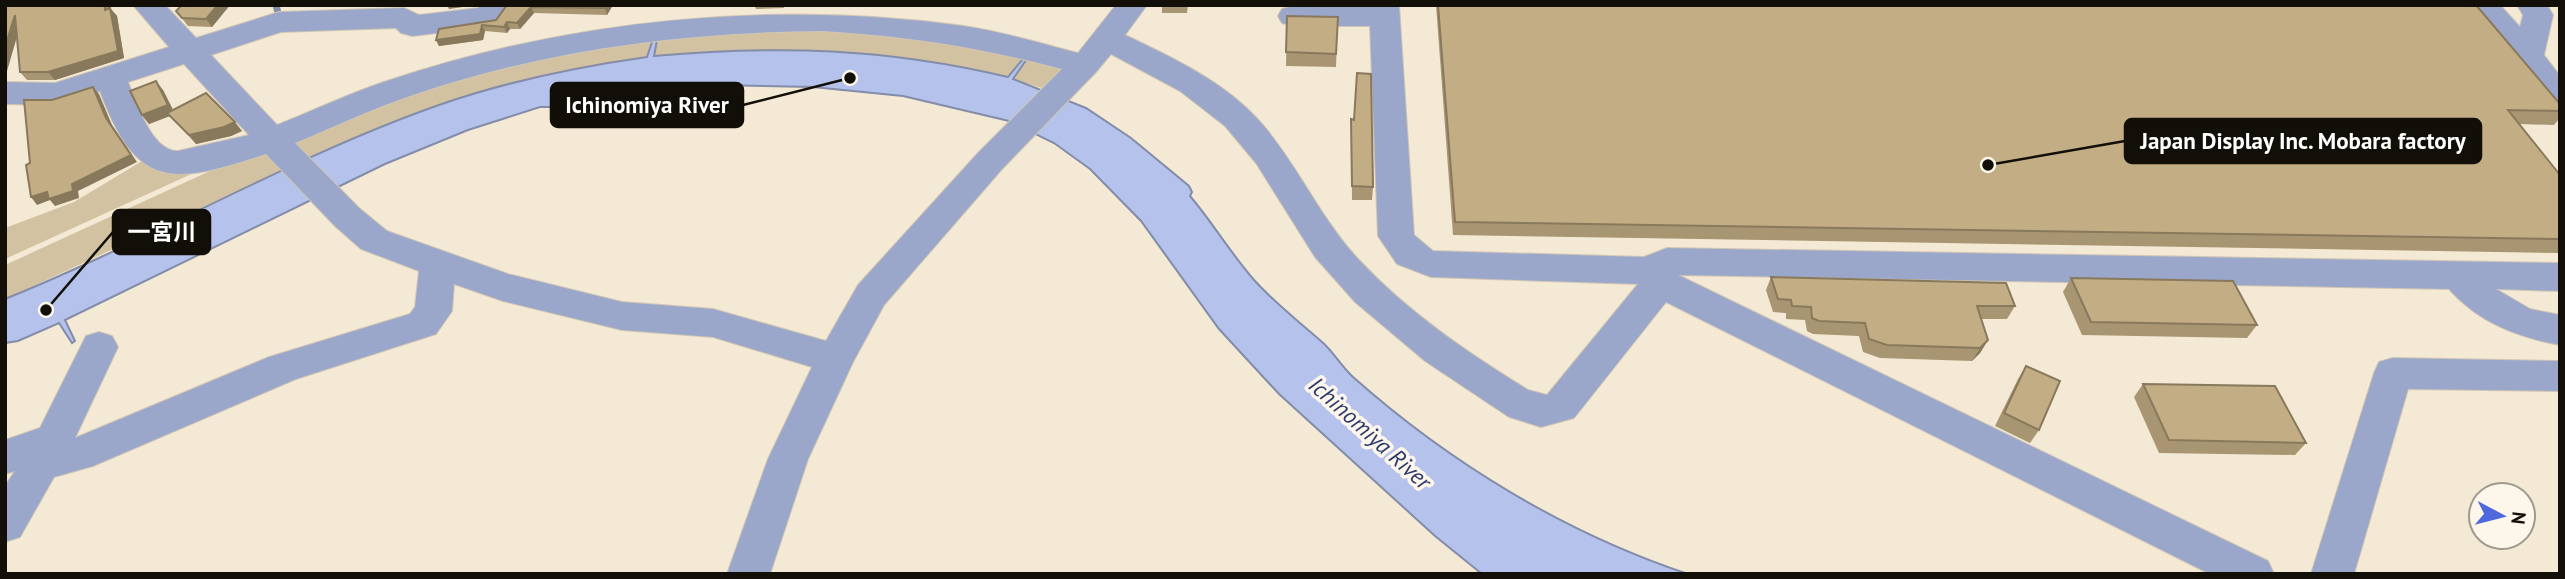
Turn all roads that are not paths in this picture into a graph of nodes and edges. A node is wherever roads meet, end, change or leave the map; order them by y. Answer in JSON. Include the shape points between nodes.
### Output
{"nodes":[{"id":1,"x":148,"y":5,"type":"edge"},
{"id":2,"x":497,"y":5,"type":"edge"},
{"id":3,"x":1132,"y":5,"type":"edge"},
{"id":4,"x":2483,"y":5,"type":"edge"},
{"id":5,"x":2532,"y":5,"type":"edge"},
{"id":6,"x":1385,"y":11,"type":"edge"},
{"id":7,"x":343,"y":12,"type":"edge"},
{"id":8,"x":1293,"y":16,"type":"edge"},
{"id":9,"x":658,"y":18,"type":"edge"},
{"id":10,"x":187,"y":50,"type":"junction"},
{"id":11,"x":2528,"y":56,"type":"junction"},
{"id":12,"x":1091,"y":58,"type":"junction"},
{"id":13,"x":110,"y":76,"type":"junction"},
{"id":14,"x":5,"y":93,"type":"edge"},
{"id":15,"x":57,"y":93,"type":"junction"},
{"id":16,"x":2560,"y":99,"type":"edge"},
{"id":17,"x":5,"y":112,"type":"edge"},
{"id":18,"x":274,"y":142,"type":"junction"},
{"id":19,"x":438,"y":265,"type":"junction"},
{"id":20,"x":2459,"y":276,"type":"junction"},
{"id":21,"x":2560,"y":277,"type":"edge"},
{"id":22,"x":1658,"y":279,"type":"junction"},
{"id":23,"x":2560,"y":330,"type":"edge"},
{"id":24,"x":99,"y":347,"type":"dead end"},
{"id":25,"x":835,"y":359,"type":"junction"},
{"id":26,"x":2560,"y":376,"type":"edge"},
{"id":27,"x":33,"y":453,"type":"edge"},
{"id":28,"x":5,"y":524,"type":"edge"},
{"id":29,"x":748,"y":574,"type":"edge"},
{"id":30,"x":2253,"y":574,"type":"edge"},
{"id":31,"x":2332,"y":574,"type":"edge"}],
"edges":[{"from":1,"to":10,"type":"street"},
{"from":2,"to":7,"type":"street","via":[[488,17],[412,26],[404,18]]},
{"from":3,"to":12,"type":"street"},
{"from":4,"to":11,"type":"street"},
{"from":5,"to":11,"type":"street","via":[[2538,15]]},
{"from":6,"to":8,"type":"street"},
{"from":6,"to":22,"type":"street","via":[[1396,236],[1402,249],[1431,264]]},
{"from":7,"to":10,"type":"street","via":[[279,22]]},
{"from":9,"to":12,"type":"street","via":[[878,24]]},
{"from":9,"to":18,"type":"street","via":[[401,88]]},
{"from":10,"to":13,"type":"street"},
{"from":10,"to":18,"type":"street"},
{"from":11,"to":16,"type":"street"},
{"from":12,"to":22,"type":"street","via":[[1158,63],[1238,119],[1261,144],[1310,224],[1375,300],[1453,362],[1524,407],[1548,412],[1560,407],[1659,288]]},
{"from":12,"to":25,"type":"street","via":[[990,161],[872,295]]},
{"from":13,"to":15,"type":"street"},
{"from":13,"to":18,"type":"street","via":[[134,133],[153,154],[172,163],[230,155]]},
{"from":14,"to":15,"type":"street"},
{"from":15,"to":17,"type":"street"},
{"from":18,"to":19,"type":"street","via":[[374,240]]},
{"from":19,"to":25,"type":"street","via":[[503,287],[622,316],[713,323]]},
{"from":19,"to":27,"type":"street","via":[[433,311],[423,324],[283,368],[79,454]]},
{"from":20,"to":21,"type":"street"},
{"from":20,"to":22,"type":"street","via":[[1667,261]]},
{"from":20,"to":23,"type":"street","via":[[2502,313]]},
{"from":22,"to":30,"type":"street"},
{"from":24,"to":27,"type":"street"},
{"from":25,"to":29,"type":"street","via":[[788,459]]},
{"from":26,"to":31,"type":"street","via":[[2393,373]]},
{"from":27,"to":28,"type":"street"}]}
